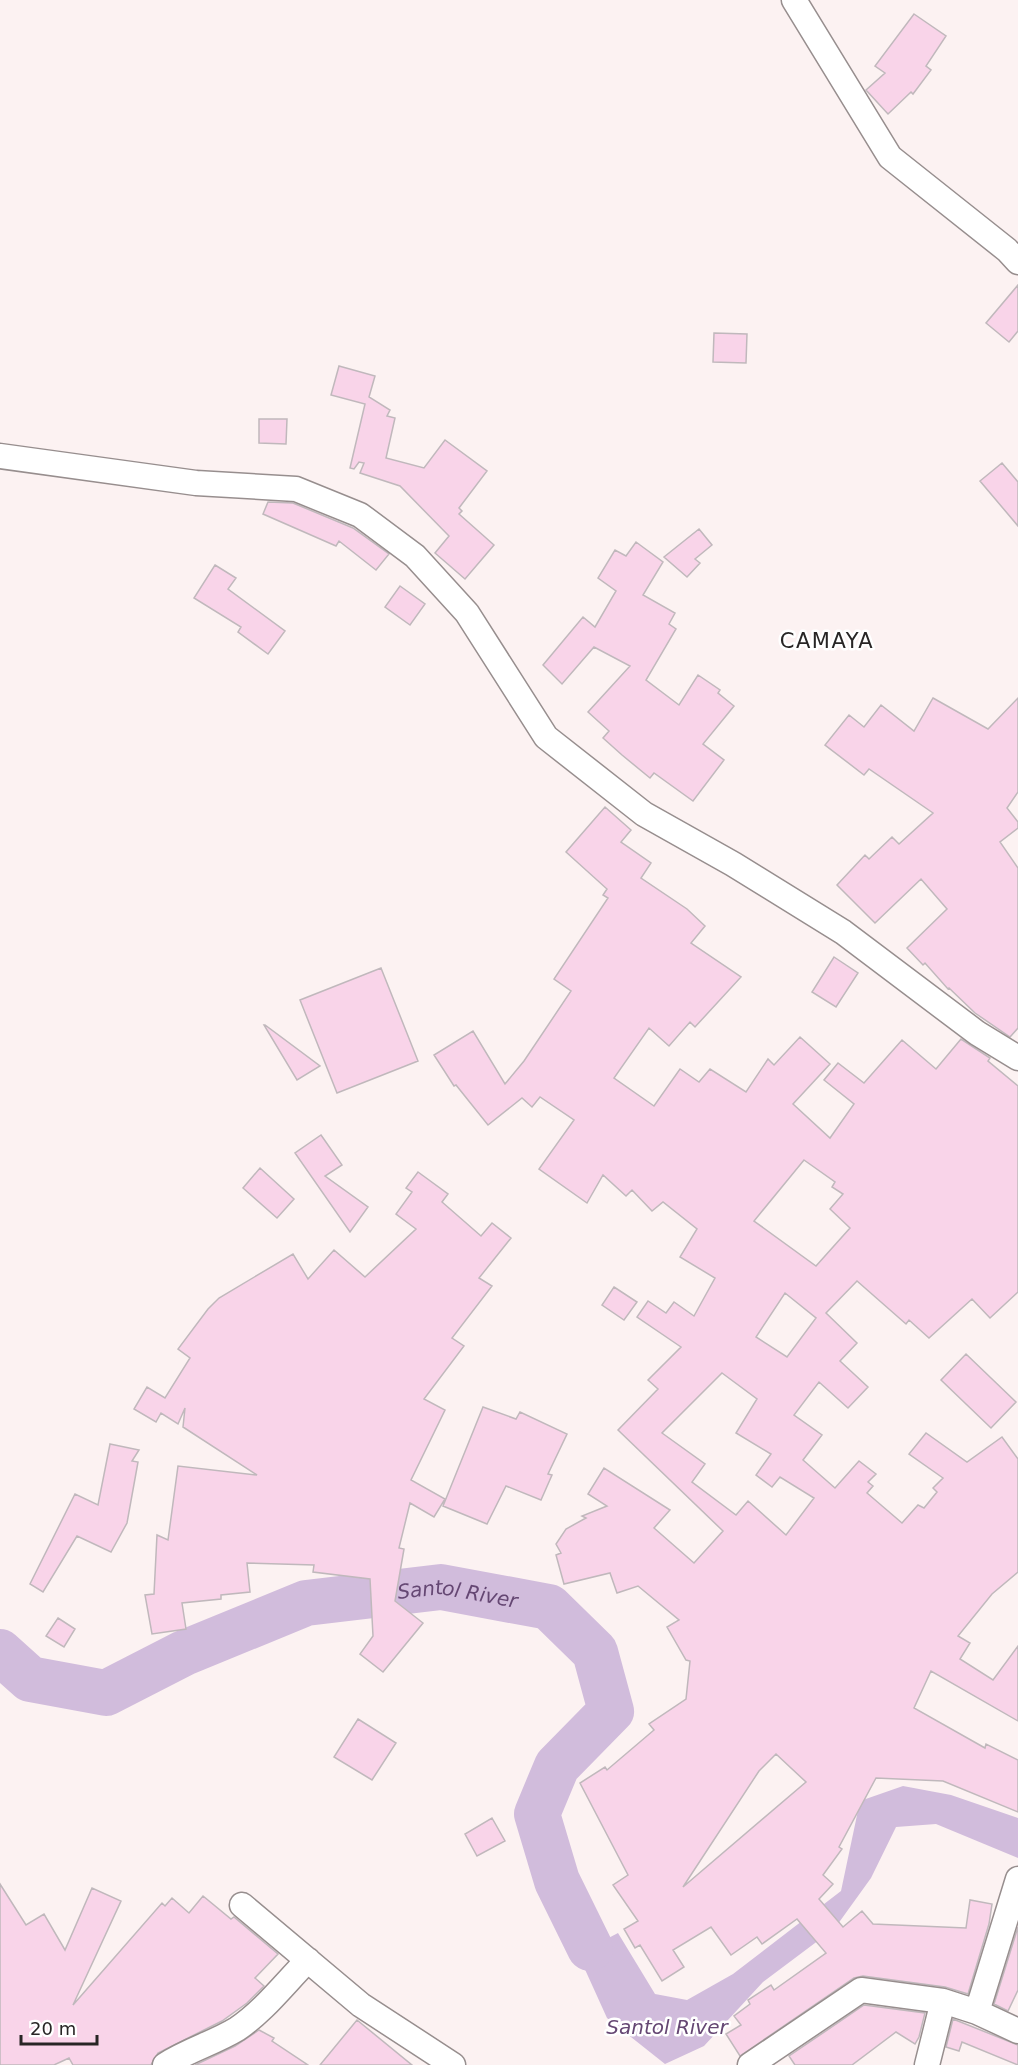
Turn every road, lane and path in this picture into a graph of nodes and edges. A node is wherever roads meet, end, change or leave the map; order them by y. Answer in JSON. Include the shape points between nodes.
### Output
{"nodes":[{"id":1,"x":794,"y":0,"type":"edge"},
{"id":2,"x":1018,"y":262,"type":"edge"},
{"id":3,"x":0,"y":456,"type":"edge"},
{"id":4,"x":1018,"y":1058,"type":"edge"},
{"id":5,"x":1016,"y":1883,"type":"edge"},
{"id":6,"x":242,"y":1905,"type":"dead end"},
{"id":7,"x":308,"y":1960,"type":"junction"},
{"id":8,"x":943,"y":2001,"type":"junction"},
{"id":9,"x":977,"y":2012,"type":"junction"},
{"id":10,"x":1018,"y":2031,"type":"edge"},
{"id":11,"x":165,"y":2065,"type":"edge"},
{"id":12,"x":453,"y":2065,"type":"edge"},
{"id":13,"x":750,"y":2065,"type":"edge"},
{"id":14,"x":927,"y":2065,"type":"edge"}],
"edges":[{"from":1,"to":2,"type":"street","via":[[890,157]]},
{"from":3,"to":4,"type":"street","via":[[196,483],[296,489],[360,515],[415,556],[467,613],[546,737],[644,813],[843,932],[977,1033]]},
{"from":5,"to":9,"type":"street"},
{"from":6,"to":7,"type":"street"},
{"from":7,"to":11,"type":"street","via":[[253,2018]]},
{"from":7,"to":12,"type":"street","via":[[361,2006]]},
{"from":8,"to":9,"type":"street"},
{"from":8,"to":13,"type":"street","via":[[861,1990]]},
{"from":8,"to":14,"type":"street"},
{"from":9,"to":10,"type":"street"}]}
